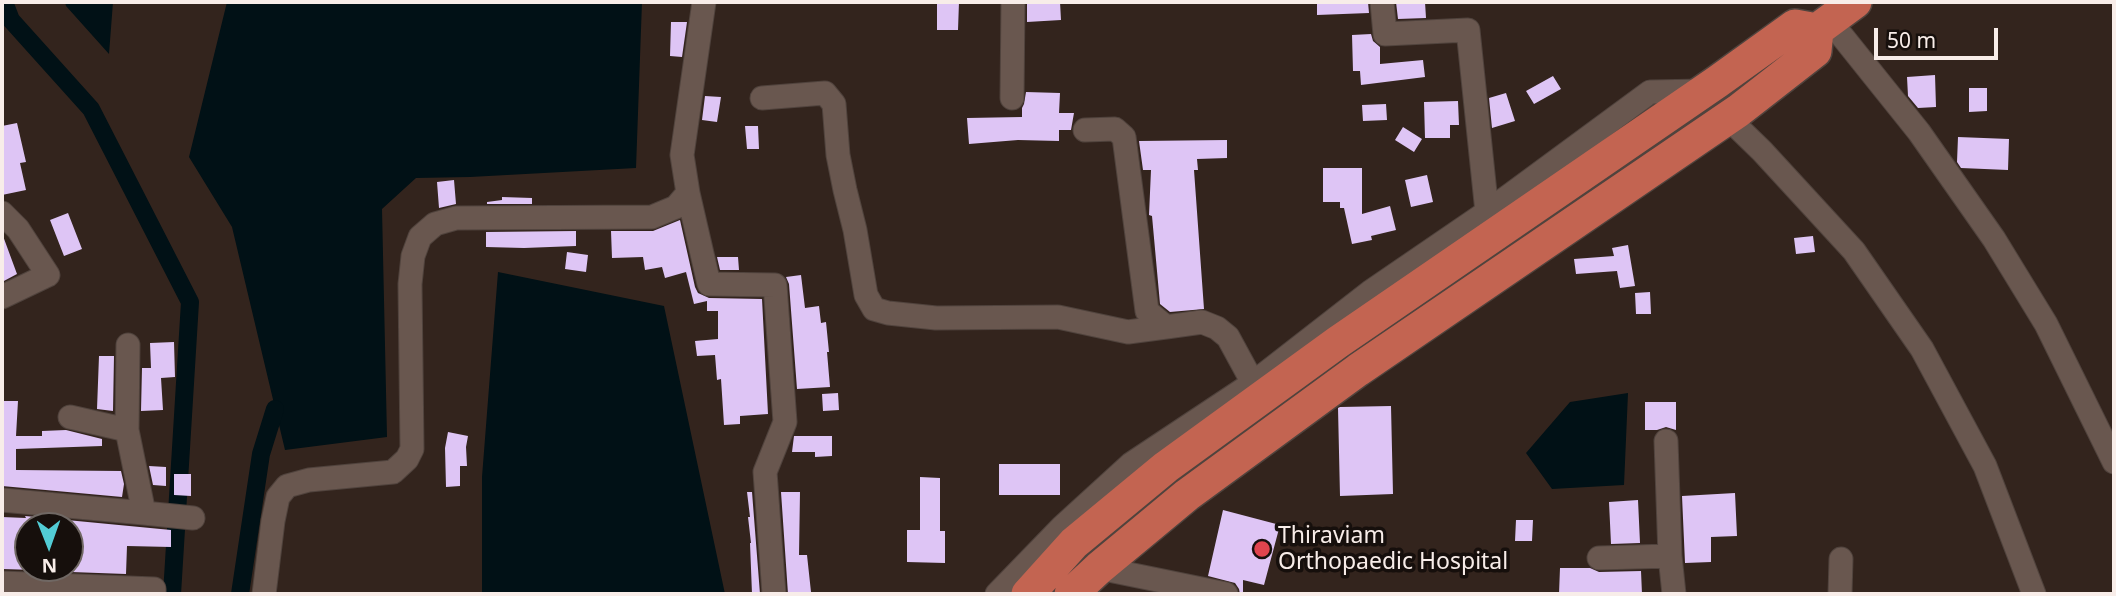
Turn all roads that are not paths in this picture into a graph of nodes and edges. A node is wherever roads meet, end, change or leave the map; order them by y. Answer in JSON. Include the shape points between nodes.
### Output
{"nodes":[{"id":1,"x":704,"y":2,"type":"edge"},
{"id":2,"x":1013,"y":2,"type":"edge"},
{"id":3,"x":1382,"y":2,"type":"edge"},
{"id":4,"x":1834,"y":18,"type":"edge"},
{"id":5,"x":1703,"y":91,"type":"junction"},
{"id":6,"x":762,"y":98,"type":"dead end"},
{"id":7,"x":1012,"y":98,"type":"dead end"},
{"id":8,"x":1728,"y":118,"type":"junction"},
{"id":9,"x":1085,"y":130,"type":"dead end"},
{"id":10,"x":688,"y":193,"type":"junction"},
{"id":11,"x":1487,"y":212,"type":"junction"},
{"id":12,"x":2,"y":214,"type":"edge"},
{"id":13,"x":2,"y":298,"type":"edge"},
{"id":14,"x":1166,"y":327,"type":"junction"},
{"id":15,"x":128,"y":345,"type":"dead end"},
{"id":16,"x":1254,"y":383,"type":"junction"},
{"id":17,"x":70,"y":416,"type":"dead end"},
{"id":18,"x":127,"y":430,"type":"junction"},
{"id":19,"x":1665,"y":441,"type":"dead end"},
{"id":20,"x":2114,"y":462,"type":"edge"},
{"id":21,"x":2,"y":500,"type":"edge"},
{"id":22,"x":144,"y":513,"type":"junction"},
{"id":23,"x":193,"y":518,"type":"dead end"},
{"id":24,"x":1670,"y":556,"type":"junction"},
{"id":25,"x":1599,"y":558,"type":"dead end"},
{"id":26,"x":1841,"y":559,"type":"dead end"},
{"id":27,"x":1099,"y":568,"type":"junction"},
{"id":28,"x":2,"y":583,"type":"edge"},
{"id":29,"x":154,"y":594,"type":"edge"},
{"id":30,"x":264,"y":594,"type":"edge"},
{"id":31,"x":774,"y":594,"type":"edge"},
{"id":32,"x":998,"y":594,"type":"edge"},
{"id":33,"x":1028,"y":594,"type":"edge"},
{"id":34,"x":1071,"y":594,"type":"edge"},
{"id":35,"x":1227,"y":594,"type":"edge"},
{"id":36,"x":1674,"y":594,"type":"edge"},
{"id":37,"x":1840,"y":594,"type":"edge"},
{"id":38,"x":2035,"y":594,"type":"edge"}],
"edges":[{"from":1,"to":10,"type":"street","via":[[682,155]]},
{"from":2,"to":7,"type":"street"},
{"from":3,"to":11,"type":"street","via":[[1385,34],[1468,30]]},
{"from":4,"to":5,"type":"highway","via":[[1795,26]]},
{"from":4,"to":8,"type":"highway","via":[[1815,51]]},
{"from":4,"to":20,"type":"street","via":[[1994,239],[2046,324]]},
{"from":5,"to":11,"type":"street","via":[[1650,92]]},
{"from":5,"to":33,"type":"highway","via":[[1338,342],[1166,467],[1074,543]]},
{"from":6,"to":14,"type":"street","via":[[825,93],[834,104],[838,155],[866,295],[874,309],[936,318],[1058,317],[1128,332]]},
{"from":8,"to":27,"type":"highway","via":[[1358,370],[1187,495]]},
{"from":8,"to":38,"type":"street","via":[[1854,251],[1922,349],[1985,466]]},
{"from":9,"to":14,"type":"street","via":[[1115,129],[1124,137],[1147,311]]},
{"from":10,"to":30,"type":"street","via":[[676,207],[652,217],[456,218],[435,223],[420,237],[410,284],[412,449],[393,472],[287,486],[278,496]]},
{"from":10,"to":31,"type":"street","via":[[709,284],[775,285],[785,422],[765,472]]},
{"from":11,"to":16,"type":"street","via":[[1370,292]]},
{"from":12,"to":13,"type":"street","via":[[18,229],[48,275]]},
{"from":14,"to":16,"type":"street","via":[[1202,322],[1217,328],[1228,337]]},
{"from":15,"to":18,"type":"street"},
{"from":16,"to":32,"type":"street","via":[[1131,464]]},
{"from":17,"to":18,"type":"street"},
{"from":18,"to":22,"type":"street"},
{"from":19,"to":24,"type":"street"},
{"from":21,"to":22,"type":"street"},
{"from":22,"to":23,"type":"street"},
{"from":24,"to":25,"type":"street"},
{"from":24,"to":36,"type":"street"},
{"from":26,"to":37,"type":"street"},
{"from":27,"to":34,"type":"highway"},
{"from":27,"to":35,"type":"street"},
{"from":28,"to":29,"type":"street","via":[[155,589]]}]}
